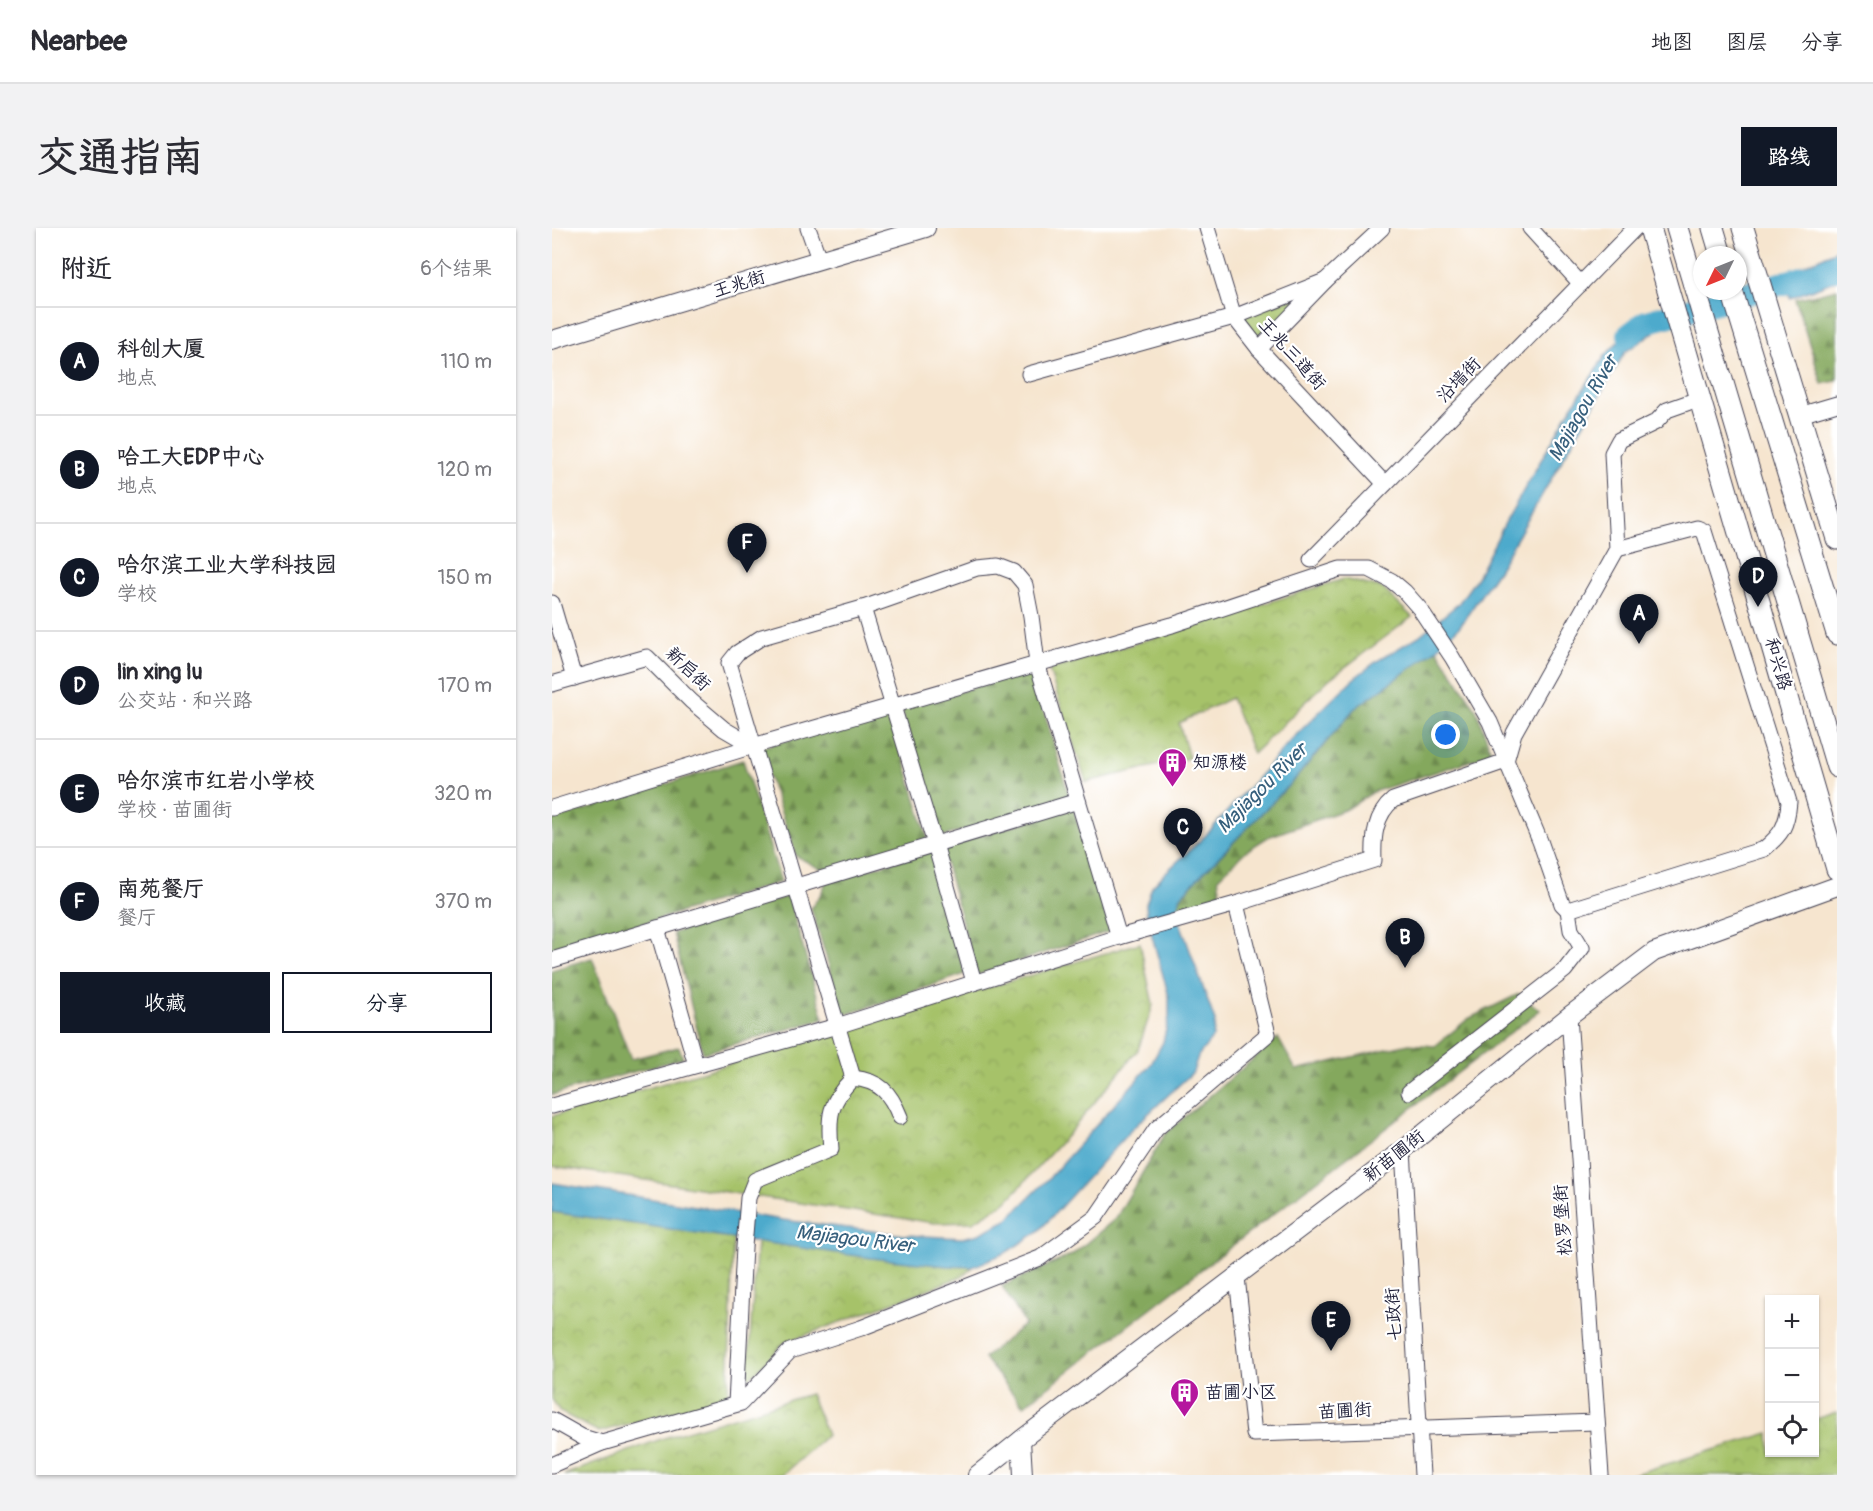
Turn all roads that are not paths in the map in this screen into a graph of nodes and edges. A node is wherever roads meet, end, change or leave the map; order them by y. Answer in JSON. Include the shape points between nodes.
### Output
{"nodes":[{"id":1,"x":808,"y":228,"type":"edge"},
{"id":2,"x":926,"y":228,"type":"edge"},
{"id":3,"x":1208,"y":228,"type":"edge"},
{"id":4,"x":1382,"y":228,"type":"edge"},
{"id":5,"x":1530,"y":228,"type":"edge"},
{"id":6,"x":1635,"y":228,"type":"edge"},
{"id":7,"x":1650,"y":228,"type":"edge"},
{"id":8,"x":1677,"y":228,"type":"edge"},
{"id":9,"x":1713,"y":228,"type":"edge"},
{"id":10,"x":1746,"y":237,"type":"edge"},
{"id":11,"x":1718,"y":246,"type":"edge"},
{"id":12,"x":819,"y":259,"type":"junction"},
{"id":13,"x":1325,"y":281,"type":"junction"},
{"id":14,"x":1581,"y":284,"type":"junction"},
{"id":15,"x":1735,"y":300,"type":"edge"},
{"id":16,"x":1234,"y":317,"type":"junction"},
{"id":17,"x":552,"y":340,"type":"edge"},
{"id":18,"x":1259,"y":349,"type":"junction"},
{"id":19,"x":1029,"y":374,"type":"dead end"},
{"id":20,"x":1701,"y":398,"type":"junction"},
{"id":21,"x":1837,"y":404,"type":"edge"},
{"id":22,"x":1800,"y":415,"type":"junction"},
{"id":23,"x":1819,"y":478,"type":"junction"},
{"id":24,"x":1385,"y":484,"type":"junction"},
{"id":25,"x":1837,"y":539,"type":"edge"},
{"id":26,"x":1617,"y":549,"type":"junction"},
{"id":27,"x":1311,"y":560,"type":"dead end"},
{"id":28,"x":1824,"y":592,"type":"junction"},
{"id":29,"x":552,"y":603,"type":"edge"},
{"id":30,"x":863,"y":608,"type":"junction"},
{"id":31,"x":1837,"y":634,"type":"edge"},
{"id":32,"x":1036,"y":663,"type":"junction"},
{"id":33,"x":574,"y":678,"type":"junction"},
{"id":34,"x":552,"y":684,"type":"edge"},
{"id":35,"x":893,"y":705,"type":"junction"},
{"id":36,"x":753,"y":746,"type":"junction"},
{"id":37,"x":1506,"y":761,"type":"junction"},
{"id":38,"x":1837,"y":767,"type":"edge"},
{"id":39,"x":1078,"y":801,"type":"junction"},
{"id":40,"x":552,"y":808,"type":"edge"},
{"id":41,"x":935,"y":844,"type":"junction"},
{"id":42,"x":1837,"y":869,"type":"edge"},
{"id":43,"x":795,"y":886,"type":"junction"},
{"id":44,"x":1837,"y":886,"type":"edge"},
{"id":45,"x":1837,"y":898,"type":"edge"},
{"id":46,"x":1236,"y":904,"type":"junction"},
{"id":47,"x":1568,"y":910,"type":"junction"},
{"id":48,"x":657,"y":928,"type":"junction"},
{"id":49,"x":1119,"y":937,"type":"junction"},
{"id":50,"x":552,"y":960,"type":"edge"},
{"id":51,"x":974,"y":982,"type":"junction"},
{"id":52,"x":1569,"y":1022,"type":"junction"},
{"id":53,"x":837,"y":1026,"type":"junction"},
{"id":54,"x":696,"y":1065,"type":"junction"},
{"id":55,"x":853,"y":1078,"type":"junction"},
{"id":56,"x":1409,"y":1092,"type":"dead end"},
{"id":57,"x":552,"y":1106,"type":"edge"},
{"id":58,"x":900,"y":1117,"type":"dead end"},
{"id":59,"x":1403,"y":1153,"type":"junction"},
{"id":60,"x":1238,"y":1281,"type":"junction"},
{"id":61,"x":736,"y":1404,"type":"junction"},
{"id":62,"x":552,"y":1420,"type":"edge"},
{"id":63,"x":1596,"y":1422,"type":"junction"},
{"id":64,"x":1421,"y":1427,"type":"junction"},
{"id":65,"x":602,"y":1443,"type":"junction"},
{"id":66,"x":1021,"y":1447,"type":"junction"},
{"id":67,"x":552,"y":1465,"type":"edge"},
{"id":68,"x":977,"y":1475,"type":"edge"},
{"id":69,"x":995,"y":1475,"type":"edge"},
{"id":70,"x":1023,"y":1475,"type":"edge"},
{"id":71,"x":1422,"y":1475,"type":"edge"},
{"id":72,"x":1601,"y":1475,"type":"edge"}],
"edges":[{"from":1,"to":12,"type":"street"},
{"from":2,"to":12,"type":"main road","name":"王兆街"},
{"from":3,"to":16,"type":"street","name":"王兆三道街"},
{"from":4,"to":13,"type":"street"},
{"from":5,"to":14,"type":"street"},
{"from":6,"to":14,"type":"street","name":"沿墙街"},
{"from":7,"to":20,"type":"highway","name":"和兴路"},
{"from":8,"to":38,"type":"highway","name":"和兴路"},
{"from":9,"to":11,"type":"highway"},
{"from":10,"to":22,"type":"highway"},
{"from":12,"to":17,"type":"main road","name":"王兆街"},
{"from":13,"to":16,"type":"street"},
{"from":13,"to":18,"type":"street"},
{"from":14,"to":24,"type":"street","name":"沿墙街"},
{"from":15,"to":28,"type":"highway"},
{"from":16,"to":18,"type":"street","name":"王兆三道街"},
{"from":16,"to":19,"type":"street"},
{"from":18,"to":24,"type":"street","name":"王兆三道街"},
{"from":20,"to":26,"type":"street","via":[[1667,410],[1656,422],[1620,440],[1612,453]]},
{"from":20,"to":42,"type":"highway","name":"和兴路"},
{"from":21,"to":22,"type":"street"},
{"from":22,"to":23,"type":"highway"},
{"from":23,"to":25,"type":"highway"},
{"from":23,"to":28,"type":"highway"},
{"from":24,"to":27,"type":"street","name":"沿墙街"},
{"from":26,"to":37,"type":"street","via":[[1514,733]]},
{"from":26,"to":47,"type":"street","via":[[1697,528],[1704,531],[1789,802],[1787,819],[1779,836],[1764,849]]},
{"from":28,"to":31,"type":"highway"},
{"from":29,"to":33,"type":"street"},
{"from":30,"to":32,"type":"street","via":[[977,568],[998,566],[1014,572],[1025,585]]},
{"from":30,"to":35,"type":"street"},
{"from":30,"to":36,"type":"street","via":[[762,637],[736,653],[729,663]]},
{"from":32,"to":35,"type":"street"},
{"from":32,"to":37,"type":"street","via":[[1172,625],[1340,569],[1369,569],[1392,581],[1420,609],[1490,722]]},
{"from":32,"to":39,"type":"street"},
{"from":33,"to":34,"type":"street","name":"新启街"},
{"from":33,"to":36,"type":"street","name":"新启街","via":[[647,657],[724,729]]},
{"from":35,"to":36,"type":"street"},
{"from":35,"to":41,"type":"street"},
{"from":36,"to":40,"type":"street"},
{"from":36,"to":43,"type":"street"},
{"from":37,"to":46,"type":"street","via":[[1393,800],[1383,808],[1378,821],[1374,860]]},
{"from":37,"to":47,"type":"street","via":[[1562,904]]},
{"from":39,"to":41,"type":"street"},
{"from":39,"to":49,"type":"street"},
{"from":41,"to":43,"type":"street"},
{"from":41,"to":51,"type":"street"},
{"from":43,"to":48,"type":"street"},
{"from":43,"to":53,"type":"street"},
{"from":44,"to":52,"type":"main road","name":"新苗圃街","via":[[1653,952]]},
{"from":45,"to":52,"type":"main road","name":"新苗圃街","via":[[1654,962]]},
{"from":46,"to":49,"type":"street"},
{"from":46,"to":61,"type":"street","via":[[1268,1034],[1156,1129],[1096,1217],[1040,1258],[861,1328],[790,1351]]},
{"from":47,"to":56,"type":"street","via":[[1571,930],[1582,948],[1565,970]]},
{"from":48,"to":50,"type":"street"},
{"from":48,"to":54,"type":"street"},
{"from":49,"to":51,"type":"street"},
{"from":51,"to":53,"type":"street"},
{"from":52,"to":59,"type":"main road","name":"新苗圃街"},
{"from":52,"to":63,"type":"street","name":"松罗堡街"},
{"from":53,"to":54,"type":"street"},
{"from":53,"to":55,"type":"street"},
{"from":54,"to":57,"type":"street"},
{"from":55,"to":58,"type":"street","via":[[883,1087]]},
{"from":55,"to":61,"type":"street","via":[[833,1102],[831,1149],[755,1180],[748,1198]]},
{"from":59,"to":60,"type":"main road","name":"新苗圃街"},
{"from":59,"to":64,"type":"street","name":"七政街"},
{"from":60,"to":64,"type":"street","name":"苗圃街","via":[[1254,1434]]},
{"from":60,"to":66,"type":"main road","name":"新苗圃街"},
{"from":61,"to":65,"type":"street"},
{"from":62,"to":65,"type":"street"},
{"from":63,"to":64,"type":"street","name":"苗圃街"},
{"from":63,"to":72,"type":"street","name":"松罗堡街"},
{"from":64,"to":71,"type":"street","name":"七政街"},
{"from":65,"to":67,"type":"street"},
{"from":66,"to":68,"type":"main road","name":"新苗圃街"},
{"from":66,"to":69,"type":"main road","name":"新苗圃街"},
{"from":66,"to":70,"type":"main road"}]}
